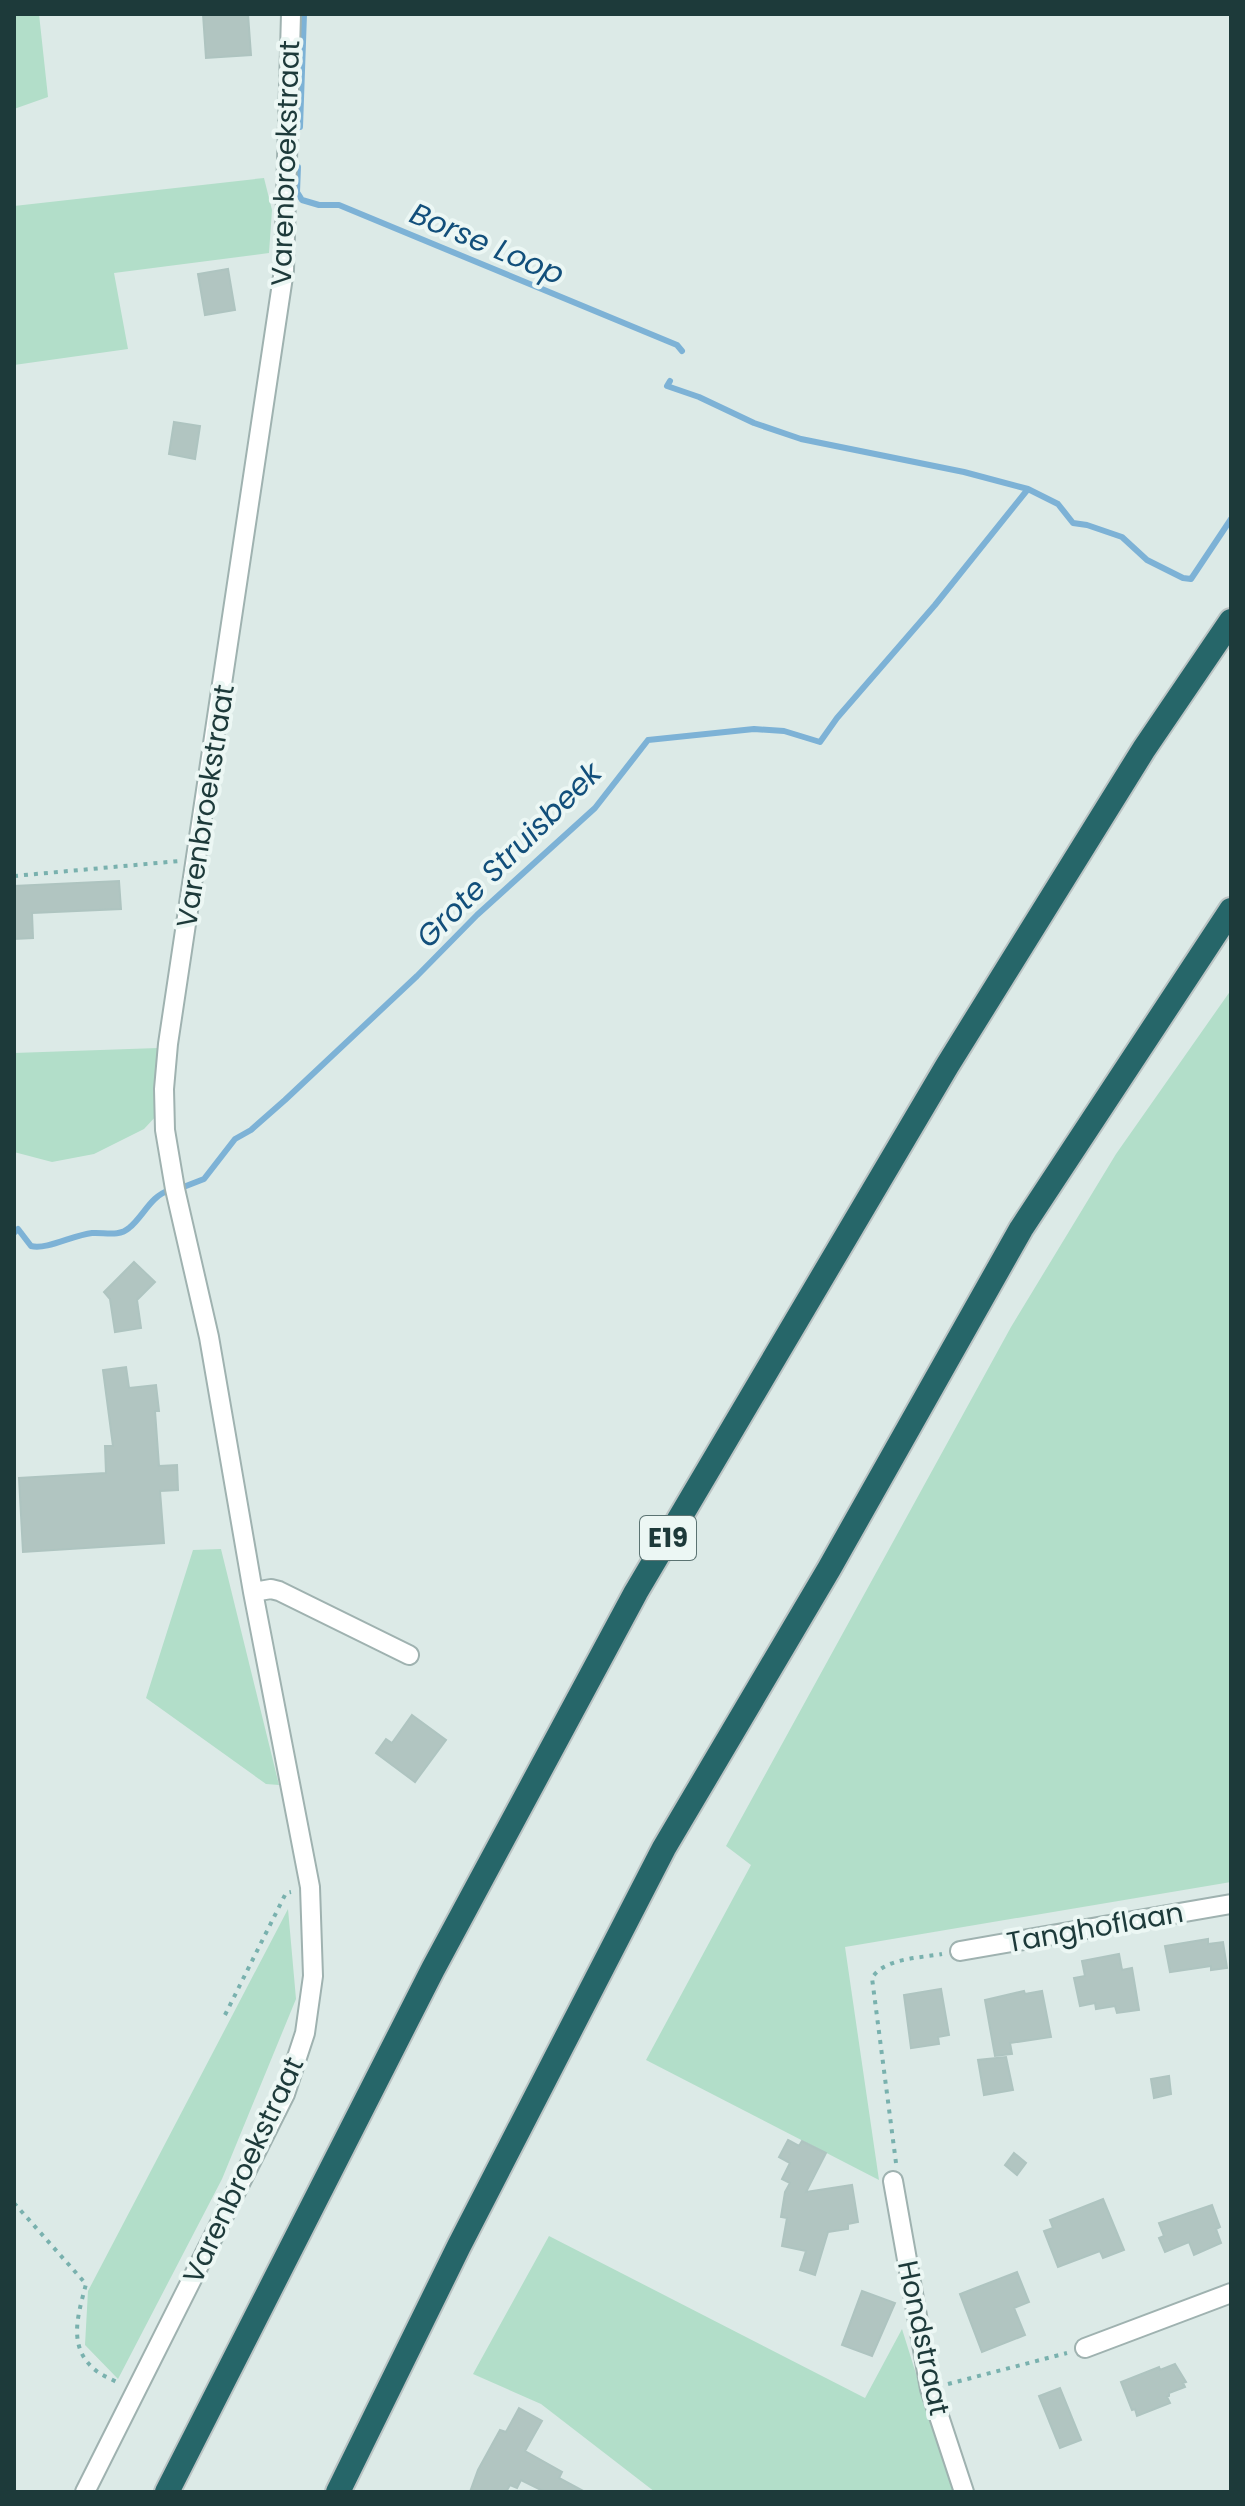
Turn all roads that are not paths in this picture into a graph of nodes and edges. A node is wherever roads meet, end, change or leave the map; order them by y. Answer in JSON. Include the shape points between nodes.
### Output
{"nodes":[{"id":1,"x":291,"y":14,"type":"edge"},
{"id":2,"x":1231,"y":621,"type":"edge"},
{"id":3,"x":1231,"y":910,"type":"edge"},
{"id":4,"x":253,"y":1592,"type":"junction"},
{"id":5,"x":409,"y":1655,"type":"dead end"},
{"id":6,"x":1231,"y":1904,"type":"edge"},
{"id":7,"x":960,"y":1951,"type":"road end"},
{"id":8,"x":893,"y":2181,"type":"road end"},
{"id":9,"x":1231,"y":2293,"type":"edge"},
{"id":10,"x":1085,"y":2348,"type":"road end"},
{"id":11,"x":85,"y":2492,"type":"edge"},
{"id":12,"x":167,"y":2492,"type":"edge"},
{"id":13,"x":338,"y":2492,"type":"edge"},
{"id":14,"x":964,"y":2492,"type":"edge"}],
"edges":[{"from":1,"to":4,"type":"street","name":"Varenbroekstraat","via":[[284,270],[164,1089],[175,1189],[209,1337]]},
{"from":2,"to":12,"type":"highway","number":"E19","via":[[1144,749],[947,1066],[636,1592],[433,1969]]},
{"from":3,"to":13,"type":"highway","via":[[1021,1229],[664,1848]]},
{"from":4,"to":5,"type":"street","via":[[279,1591]]},
{"from":4,"to":11,"type":"street","name":"Varenbroekstraat","via":[[310,1887],[313,1976],[305,2033],[285,2094]]},
{"from":6,"to":7,"type":"street","name":"Tanghoflaan"},
{"from":8,"to":14,"type":"street","name":"Hondstraat","via":[[930,2389]]},
{"from":9,"to":10,"type":"street"}]}
